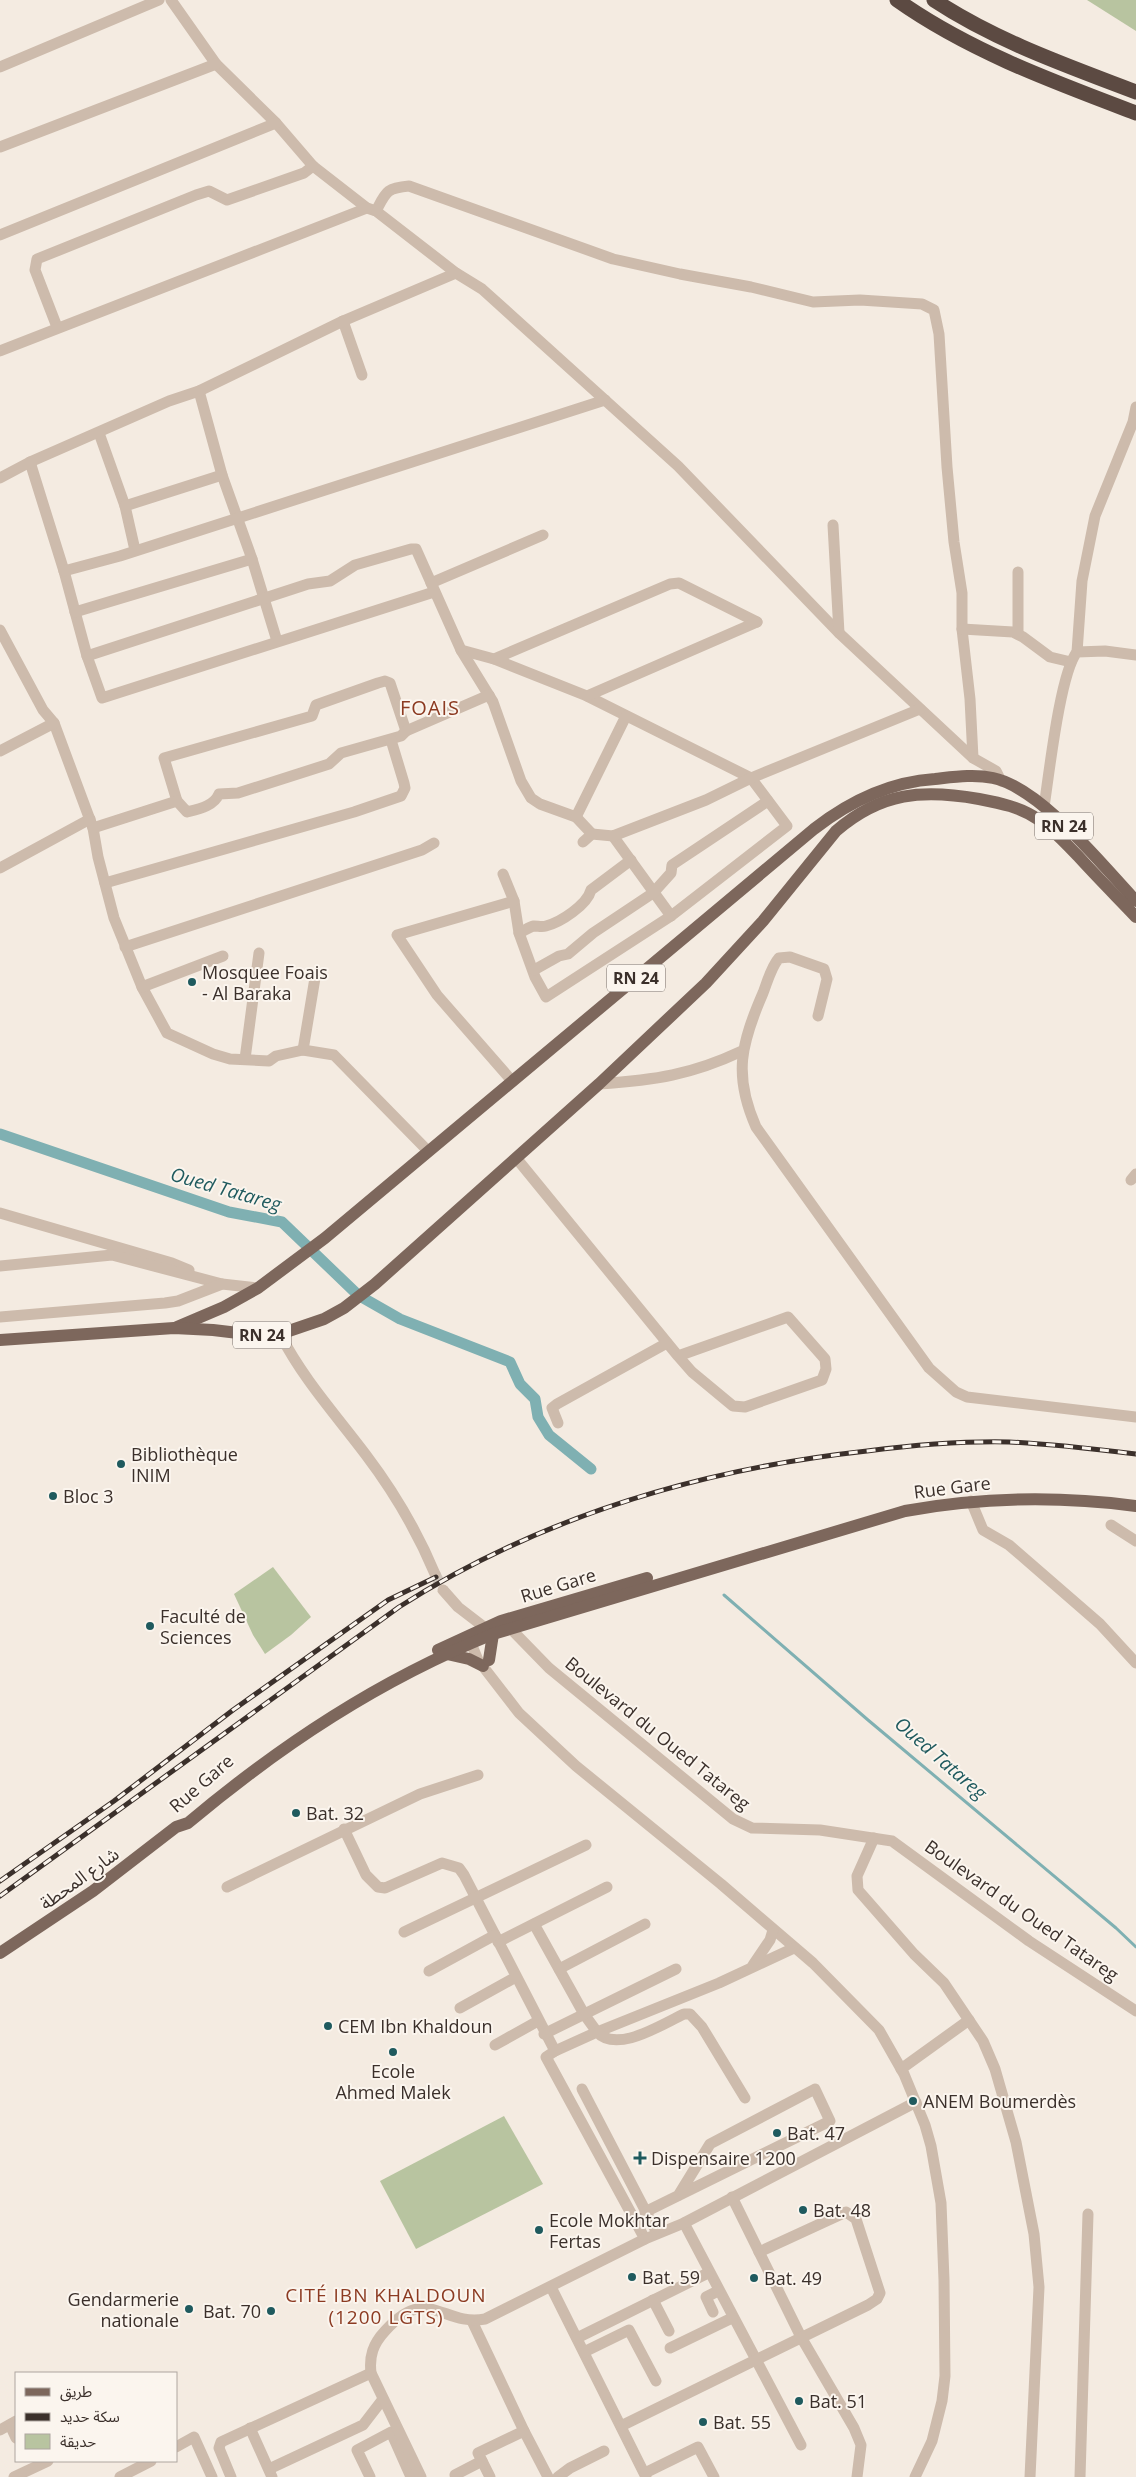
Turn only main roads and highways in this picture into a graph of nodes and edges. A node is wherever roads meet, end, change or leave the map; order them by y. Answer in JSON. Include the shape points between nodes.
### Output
{"nodes":[{"id":1,"x":897,"y":0,"type":"edge"},
{"id":2,"x":934,"y":0,"type":"edge"},
{"id":3,"x":1136,"y":92,"type":"edge"},
{"id":4,"x":1136,"y":113,"type":"edge"},
{"id":5,"x":975,"y":776,"type":"junction"},
{"id":6,"x":1001,"y":781,"type":"junction"},
{"id":7,"x":974,"y":798,"type":"junction"},
{"id":8,"x":995,"y":802,"type":"junction"},
{"id":9,"x":1136,"y":901,"type":"edge"},
{"id":10,"x":1136,"y":917,"type":"edge"},
{"id":11,"x":174,"y":1328,"type":"junction"},
{"id":12,"x":0,"y":1340,"type":"edge"},
{"id":13,"x":1136,"y":1498,"type":"edge"},
{"id":14,"x":1136,"y":1506,"type":"edge"},
{"id":15,"x":522,"y":1619,"type":"junction"},
{"id":16,"x":478,"y":1635,"type":"junction"},
{"id":17,"x":446,"y":1654,"type":"junction"},
{"id":18,"x":176,"y":1827,"type":"junction"},
{"id":19,"x":0,"y":1953,"type":"edge"}],
"edges":[{"from":1,"to":4,"type":"highway","via":[[989,52]]},
{"from":2,"to":3,"type":"highway","via":[[996,34]]},
{"from":5,"to":6,"type":"main road","number":"RN 24"},
{"from":5,"to":7,"type":"main road"},
{"from":5,"to":11,"type":"main road","number":"RN 24","via":[[904,783],[865,796],[832,816],[325,1238],[258,1288],[224,1307]]},
{"from":6,"to":8,"type":"main road"},
{"from":6,"to":9,"type":"main road","number":"RN 24","via":[[1021,790],[1044,807]]},
{"from":7,"to":8,"type":"main road","number":"RN 24"},
{"from":7,"to":11,"type":"main road","number":"RN 24","via":[[912,794],[880,803],[849,820],[737,951],[517,1159],[344,1308],[280,1334]]},
{"from":8,"to":10,"type":"main road","number":"RN 24","via":[[1021,810],[1049,827]]},
{"from":11,"to":12,"type":"main road","number":"RN 24"},
{"from":13,"to":15,"type":"main road","name":"Rue Gare","via":[[1013,1492],[903,1504]]},
{"from":14,"to":15,"type":"main road","name":"Rue Gare","via":[[1049,1499],[971,1501],[905,1511]]},
{"from":15,"to":16,"type":"main road","name":"Rue Gare"},
{"from":15,"to":16,"type":"main road","name":"Rue Gare","via":[[510,1628]]},
{"from":16,"to":17,"type":"main road","name":"Rue Gare"},
{"from":16,"to":17,"type":"main road","via":[[486,1663]]},
{"from":16,"to":18,"type":"main road","name":"Rue Gare","via":[[317,1716],[217,1789],[183,1817]]},
{"from":17,"to":18,"type":"main road","name":"Rue Gare","via":[[322,1721],[273,1755],[188,1823]]},
{"from":18,"to":19,"type":"main road","name":"شارع المحطة","via":[[93,1891]]}]}
